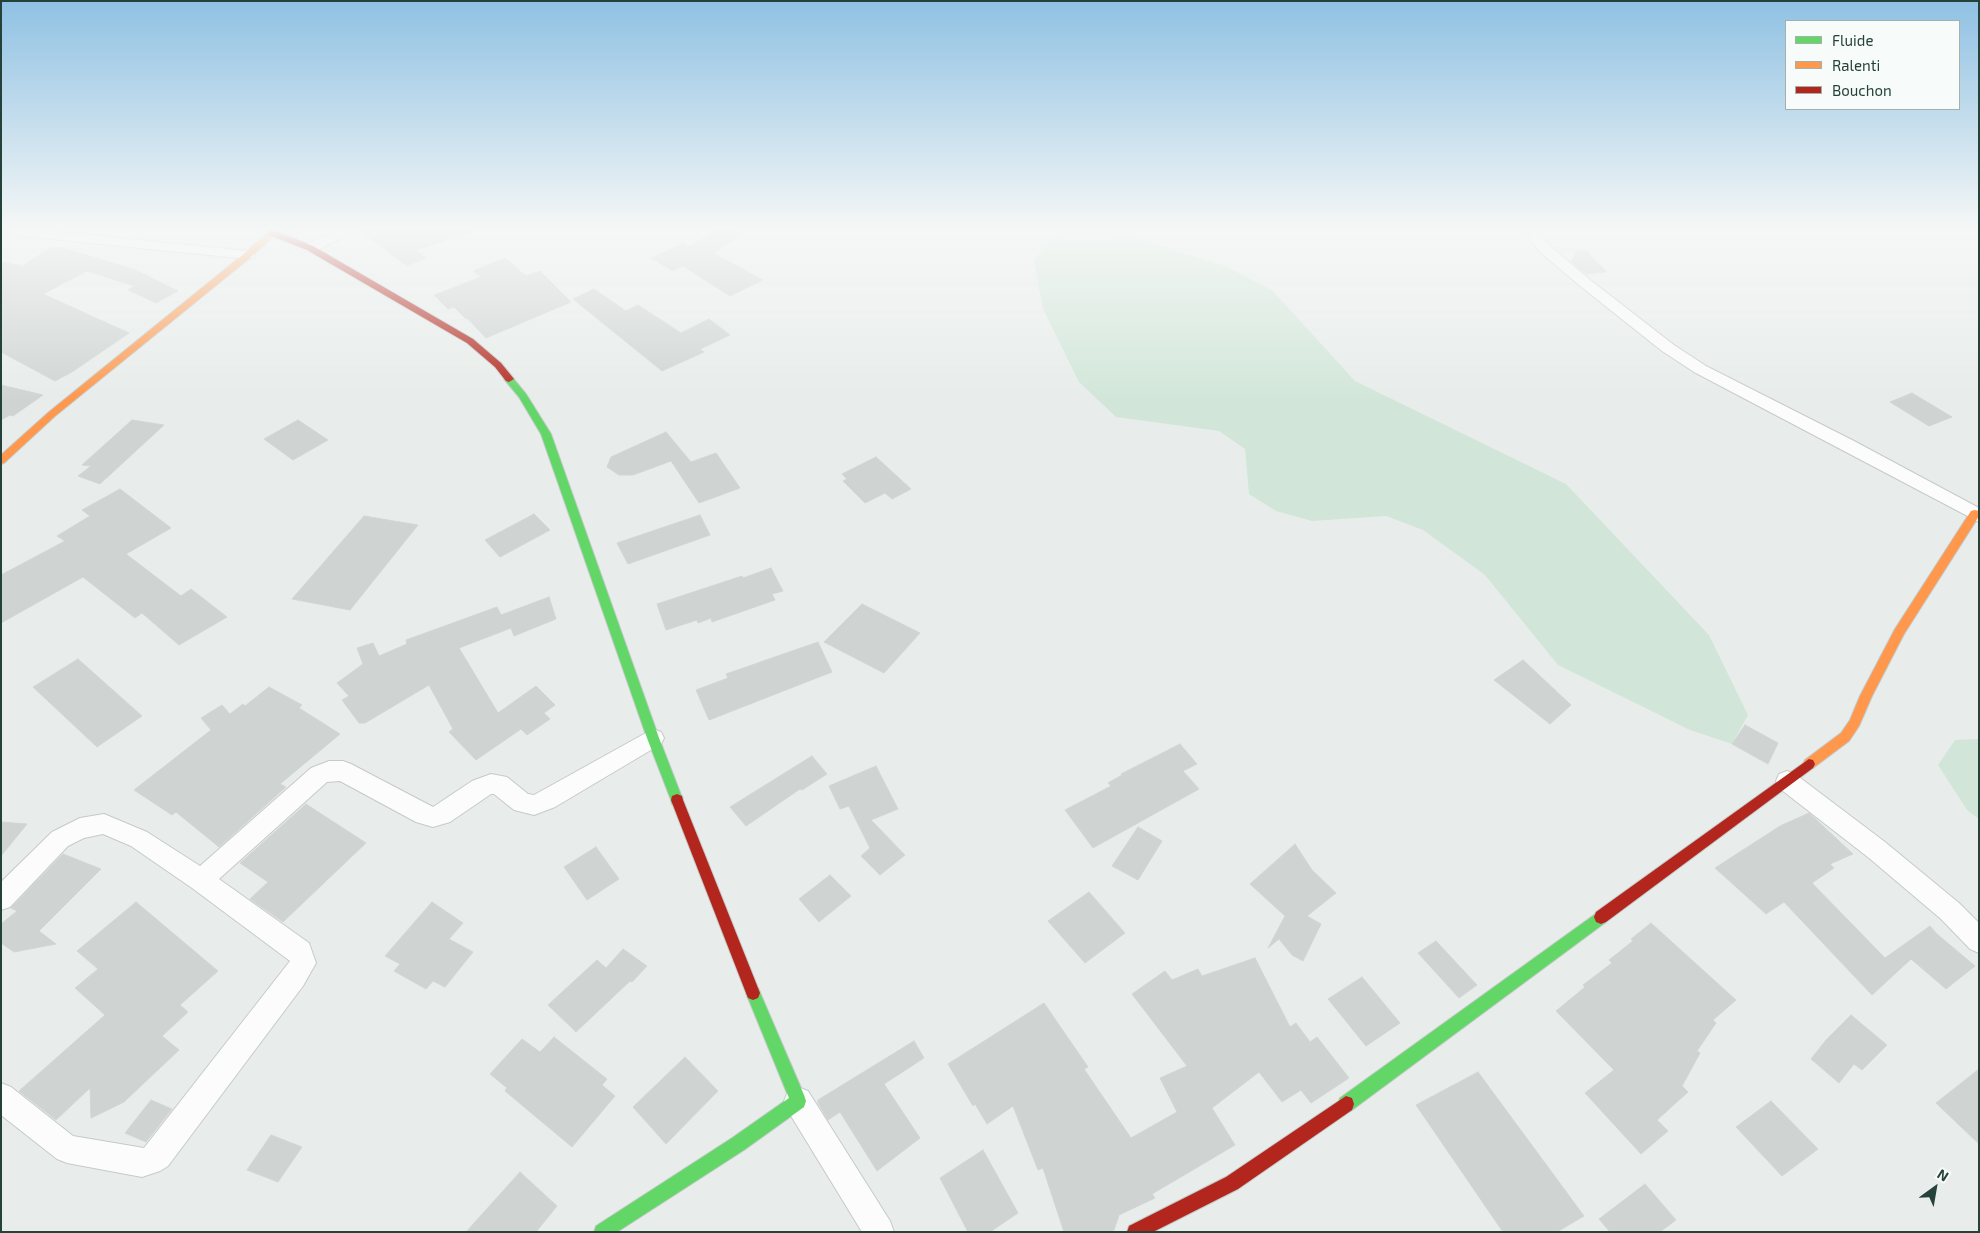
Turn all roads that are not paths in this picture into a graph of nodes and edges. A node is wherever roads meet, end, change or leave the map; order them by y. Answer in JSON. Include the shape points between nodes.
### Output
{"nodes":[{"id":1,"x":210,"y":286,"type":"edge"},
{"id":2,"x":375,"y":286,"type":"edge"},
{"id":3,"x":1589,"y":286,"type":"edge"},
{"id":4,"x":52,"y":414,"type":"junction"},
{"id":5,"x":20,"y":426,"type":"dead end"},
{"id":6,"x":1,"y":461,"type":"edge"},
{"id":7,"x":1977,"y":515,"type":"edge"},
{"id":8,"x":653,"y":738,"type":"junction"},
{"id":9,"x":1787,"y":781,"type":"junction"},
{"id":10,"x":201,"y":880,"type":"junction"},
{"id":11,"x":1,"y":900,"type":"edge"},
{"id":12,"x":1979,"y":941,"type":"edge"},
{"id":13,"x":1,"y":1097,"type":"edge"},
{"id":14,"x":798,"y":1101,"type":"junction"},
{"id":15,"x":602,"y":1232,"type":"edge"},
{"id":16,"x":879,"y":1232,"type":"edge"},
{"id":17,"x":1134,"y":1232,"type":"edge"}],
"edges":[{"from":1,"to":4,"type":"street"},
{"from":2,"to":8,"type":"street","via":[[470,341],[498,365],[523,396],[546,434]]},
{"from":3,"to":7,"type":"street","via":[[1700,369]]},
{"from":4,"to":5,"type":"street"},
{"from":4,"to":6,"type":"street"},
{"from":7,"to":9,"type":"street","via":[[1899,632],[1845,737]]},
{"from":8,"to":10,"type":"street","via":[[534,805],[522,803],[499,784],[490,784],[442,815],[433,817],[343,771],[319,774]]},
{"from":8,"to":14,"type":"street"},
{"from":9,"to":12,"type":"street","via":[[1950,910]]},
{"from":9,"to":17,"type":"street","via":[[1374,1085],[1232,1183]]},
{"from":10,"to":11,"type":"street","via":[[139,839],[104,824],[80,828],[60,839]]},
{"from":10,"to":13,"type":"street","via":[[300,952],[303,963],[158,1156],[142,1163],[67,1149]]},
{"from":14,"to":15,"type":"street"},
{"from":14,"to":16,"type":"street"}]}
